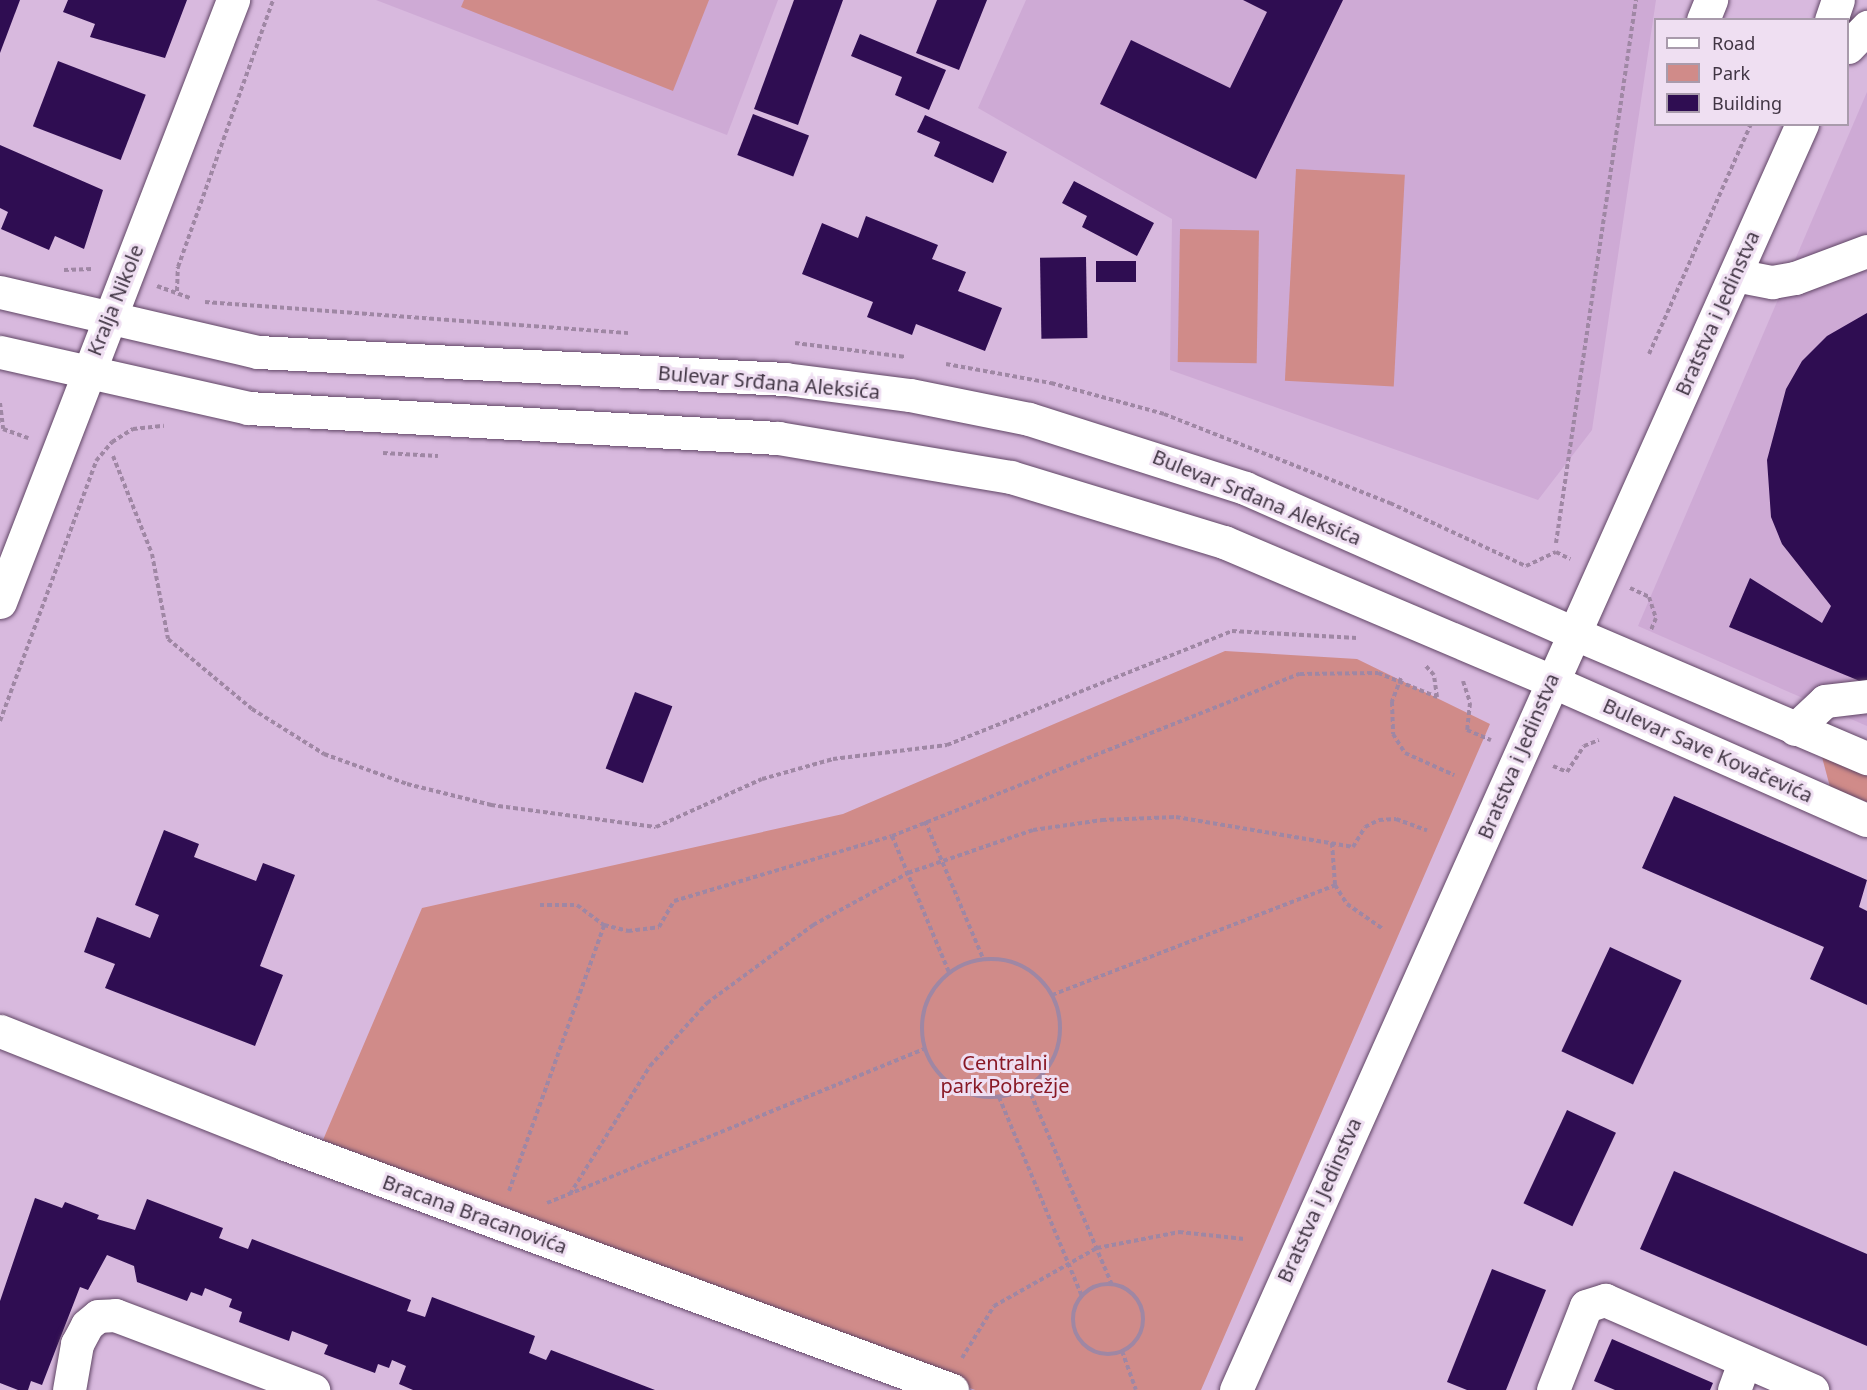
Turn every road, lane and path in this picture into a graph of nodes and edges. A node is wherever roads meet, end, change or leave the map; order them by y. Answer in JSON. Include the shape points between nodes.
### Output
{"nodes":[{"id":1,"x":233,"y":0,"type":"edge"},
{"id":2,"x":273,"y":0,"type":"edge"},
{"id":3,"x":1636,"y":0,"type":"edge"},
{"id":4,"x":1711,"y":0,"type":"edge"},
{"id":5,"x":1838,"y":0,"type":"edge"},
{"id":6,"x":1704,"y":18,"type":"edge"},
{"id":7,"x":1833,"y":18,"type":"edge"},
{"id":8,"x":1867,"y":27,"type":"edge"},
{"id":9,"x":1849,"y":46,"type":"edge"},
{"id":10,"x":1750,"y":126,"type":"edge"},
{"id":11,"x":1801,"y":126,"type":"edge"},
{"id":12,"x":1867,"y":251,"type":"edge"},
{"id":13,"x":1736,"y":275,"type":"junction"},
{"id":14,"x":0,"y":292,"type":"edge"},
{"id":15,"x":195,"y":301,"type":"dead end"},
{"id":16,"x":107,"y":320,"type":"junction"},
{"id":17,"x":0,"y":352,"type":"edge"},
{"id":18,"x":1649,"y":354,"type":"dead end"},
{"id":19,"x":86,"y":374,"type":"junction"},
{"id":20,"x":0,"y":403,"type":"edge"},
{"id":21,"x":169,"y":426,"type":"dead end"},
{"id":22,"x":3,"y":429,"type":"dead end"},
{"id":23,"x":372,"y":452,"type":"dead end"},
{"id":24,"x":113,"y":456,"type":"dead end"},
{"id":25,"x":443,"y":457,"type":"dead end"},
{"id":26,"x":1556,"y":543,"type":"dead end"},
{"id":27,"x":0,"y":602,"type":"edge"},
{"id":28,"x":1357,"y":630,"type":"dead end"},
{"id":29,"x":1571,"y":633,"type":"junction"},
{"id":30,"x":1368,"y":634,"type":"dead end"},
{"id":31,"x":1364,"y":638,"type":"dead end"},
{"id":32,"x":1420,"y":656,"type":"dead end"},
{"id":33,"x":1460,"y":677,"type":"dead end"},
{"id":34,"x":1401,"y":678,"type":"junction"},
{"id":35,"x":1549,"y":680,"type":"junction"},
{"id":36,"x":1867,"y":696,"type":"edge"},
{"id":37,"x":0,"y":721,"type":"edge"},
{"id":38,"x":1795,"y":729,"type":"junction"},
{"id":39,"x":1467,"y":730,"type":"dead end"},
{"id":40,"x":1604,"y":738,"type":"dead end"},
{"id":41,"x":1867,"y":758,"type":"edge"},
{"id":42,"x":1567,"y":772,"type":"dead end"},
{"id":43,"x":1454,"y":774,"type":"dead end"},
{"id":44,"x":1867,"y":820,"type":"edge"},
{"id":45,"x":926,"y":821,"type":"junction"},
{"id":46,"x":1427,"y":830,"type":"dead end"},
{"id":47,"x":892,"y":836,"type":"junction"},
{"id":48,"x":1332,"y":843,"type":"junction"},
{"id":49,"x":942,"y":860,"type":"junction"},
{"id":50,"x":908,"y":873,"type":"junction"},
{"id":51,"x":1335,"y":885,"type":"junction"},
{"id":52,"x":540,"y":905,"type":"dead end"},
{"id":53,"x":604,"y":925,"type":"junction"},
{"id":54,"x":1383,"y":929,"type":"dead end"},
{"id":55,"x":983,"y":958,"type":"junction"},
{"id":56,"x":949,"y":972,"type":"junction"},
{"id":57,"x":1052,"y":995,"type":"junction"},
{"id":58,"x":0,"y":1031,"type":"edge"},
{"id":59,"x":924,"y":1049,"type":"junction"},
{"id":60,"x":1028,"y":1087,"type":"junction"},
{"id":61,"x":999,"y":1097,"type":"junction"},
{"id":62,"x":570,"y":1194,"type":"junction"},
{"id":63,"x":498,"y":1222,"type":"junction"},
{"id":64,"x":1245,"y":1239,"type":"dead end"},
{"id":65,"x":1097,"y":1248,"type":"junction"},
{"id":66,"x":1067,"y":1261,"type":"junction"},
{"id":67,"x":1112,"y":1285,"type":"junction"},
{"id":68,"x":1082,"y":1296,"type":"junction"},
{"id":69,"x":1122,"y":1352,"type":"junction"},
{"id":70,"x":1739,"y":1376,"type":"edge"},
{"id":71,"x":950,"y":1389,"type":"edge"},
{"id":72,"x":69,"y":1390,"type":"edge"},
{"id":73,"x":313,"y":1390,"type":"edge"},
{"id":74,"x":1136,"y":1390,"type":"edge"},
{"id":75,"x":1236,"y":1390,"type":"edge"},
{"id":76,"x":1553,"y":1390,"type":"edge"},
{"id":77,"x":1812,"y":1390,"type":"edge"}],
"edges":[{"from":1,"to":16,"type":"main road","name":"Kralja Nikole"},
{"from":2,"to":15,"type":"path","via":[[178,267],[177,291]]},
{"from":3,"to":26,"type":"path"},
{"from":4,"to":6,"type":"main road"},
{"from":5,"to":7,"type":"main road"},
{"from":8,"to":9,"type":"main road"},
{"from":10,"to":18,"type":"path"},
{"from":11,"to":13,"type":"main road","name":"Bratstva i Jedinstva"},
{"from":12,"to":13,"type":"main road","via":[[1772,282]]},
{"from":13,"to":29,"type":"main road","name":"Bratstva i Jedinstva"},
{"from":14,"to":16,"type":"main road","name":"Bulevar Srđana Aleksića"},
{"from":16,"to":19,"type":"main road","name":"Kralja Nikole"},
{"from":16,"to":29,"type":"main road","name":"Bulevar Srđana Aleksića","via":[[258,352],[486,368],[785,379],[910,395],[1029,419],[1245,488]]},
{"from":17,"to":19,"type":"main road"},
{"from":19,"to":27,"type":"main road","name":"Kralja Nikole"},
{"from":19,"to":35,"type":"main road","via":[[248,408],[778,438],[999,475],[1224,542]]},
{"from":20,"to":22,"type":"path"},
{"from":21,"to":37,"type":"path","via":[[133,429],[96,461]]},
{"from":23,"to":25,"type":"path"},
{"from":24,"to":31,"type":"path","via":[[152,554],[168,639],[252,709],[324,754],[407,784],[491,805],[656,827],[772,776],[833,759],[947,745],[1232,631]]},
{"from":28,"to":30,"type":"path"},
{"from":29,"to":35,"type":"main road","name":"Bratstva i Jedinstva"},
{"from":29,"to":38,"type":"main road"},
{"from":32,"to":34,"type":"path","via":[[1431,661],[1425,668],[1434,675],[1437,697]]},
{"from":33,"to":39,"type":"path","via":[[1470,704]]},
{"from":34,"to":43,"type":"path","via":[[1392,702],[1393,734],[1406,753]]},
{"from":34,"to":45,"type":"path","via":[[1378,673],[1300,674]]},
{"from":35,"to":44,"type":"main road","name":"Bulevar Save Kovačevića"},
{"from":35,"to":75,"type":"main road","name":"Bratstva i Jedinstva"},
{"from":36,"to":38,"type":"main road","via":[[1826,700]]},
{"from":38,"to":41,"type":"main road"},
{"from":40,"to":42,"type":"path","via":[[1584,746]]},
{"from":45,"to":47,"type":"path"},
{"from":45,"to":49,"type":"path"},
{"from":46,"to":48,"type":"path","via":[[1396,819],[1378,820],[1365,827],[1353,847]]},
{"from":47,"to":50,"type":"path"},
{"from":47,"to":53,"type":"path","via":[[674,901],[659,927],[628,931]]},
{"from":48,"to":49,"type":"path","via":[[1176,817],[1102,820],[1033,830]]},
{"from":48,"to":51,"type":"path"},
{"from":49,"to":50,"type":"path"},
{"from":49,"to":55,"type":"path"},
{"from":50,"to":56,"type":"path"},
{"from":50,"to":62,"type":"path","via":[[813,925],[707,1003],[650,1066]]},
{"from":51,"to":54,"type":"path","via":[[1347,904]]},
{"from":51,"to":57,"type":"path"},
{"from":52,"to":53,"type":"path","via":[[577,905]]},
{"from":53,"to":63,"type":"path"},
{"from":55,"to":56,"type":"path"},
{"from":55,"to":57,"type":"path","via":[[1024,966]]},
{"from":56,"to":59,"type":"path","via":[[924,1006]]},
{"from":57,"to":60,"type":"path","via":[[1059,1015],[1055,1056]]},
{"from":58,"to":63,"type":"main road","name":"Bracana Bracanovića"},
{"from":59,"to":61,"type":"path","via":[[953,1086]]},
{"from":59,"to":62,"type":"path"},
{"from":60,"to":61,"type":"path"},
{"from":60,"to":65,"type":"path"},
{"from":61,"to":66,"type":"path"},
{"from":62,"to":63,"type":"path"},
{"from":63,"to":71,"type":"main road","name":"Bracana Bracanovića"},
{"from":64,"to":65,"type":"path","via":[[1179,1232]]},
{"from":65,"to":66,"type":"path"},
{"from":65,"to":67,"type":"path"},
{"from":66,"to":68,"type":"path"},
{"from":66,"to":71,"type":"path","via":[[994,1306]]},
{"from":67,"to":68,"type":"path"},
{"from":67,"to":69,"type":"path","via":[[1134,1295],[1143,1315],[1139,1337]]},
{"from":68,"to":69,"type":"path","via":[[1073,1320],[1081,1341],[1100,1353]]},
{"from":69,"to":74,"type":"path"},
{"from":70,"to":76,"type":"main road","via":[[1605,1300],[1586,1306]]},
{"from":70,"to":77,"type":"main road"},
{"from":72,"to":73,"type":"main road","via":[[77,1344],[87,1325],[98,1316],[115,1315]]}]}
